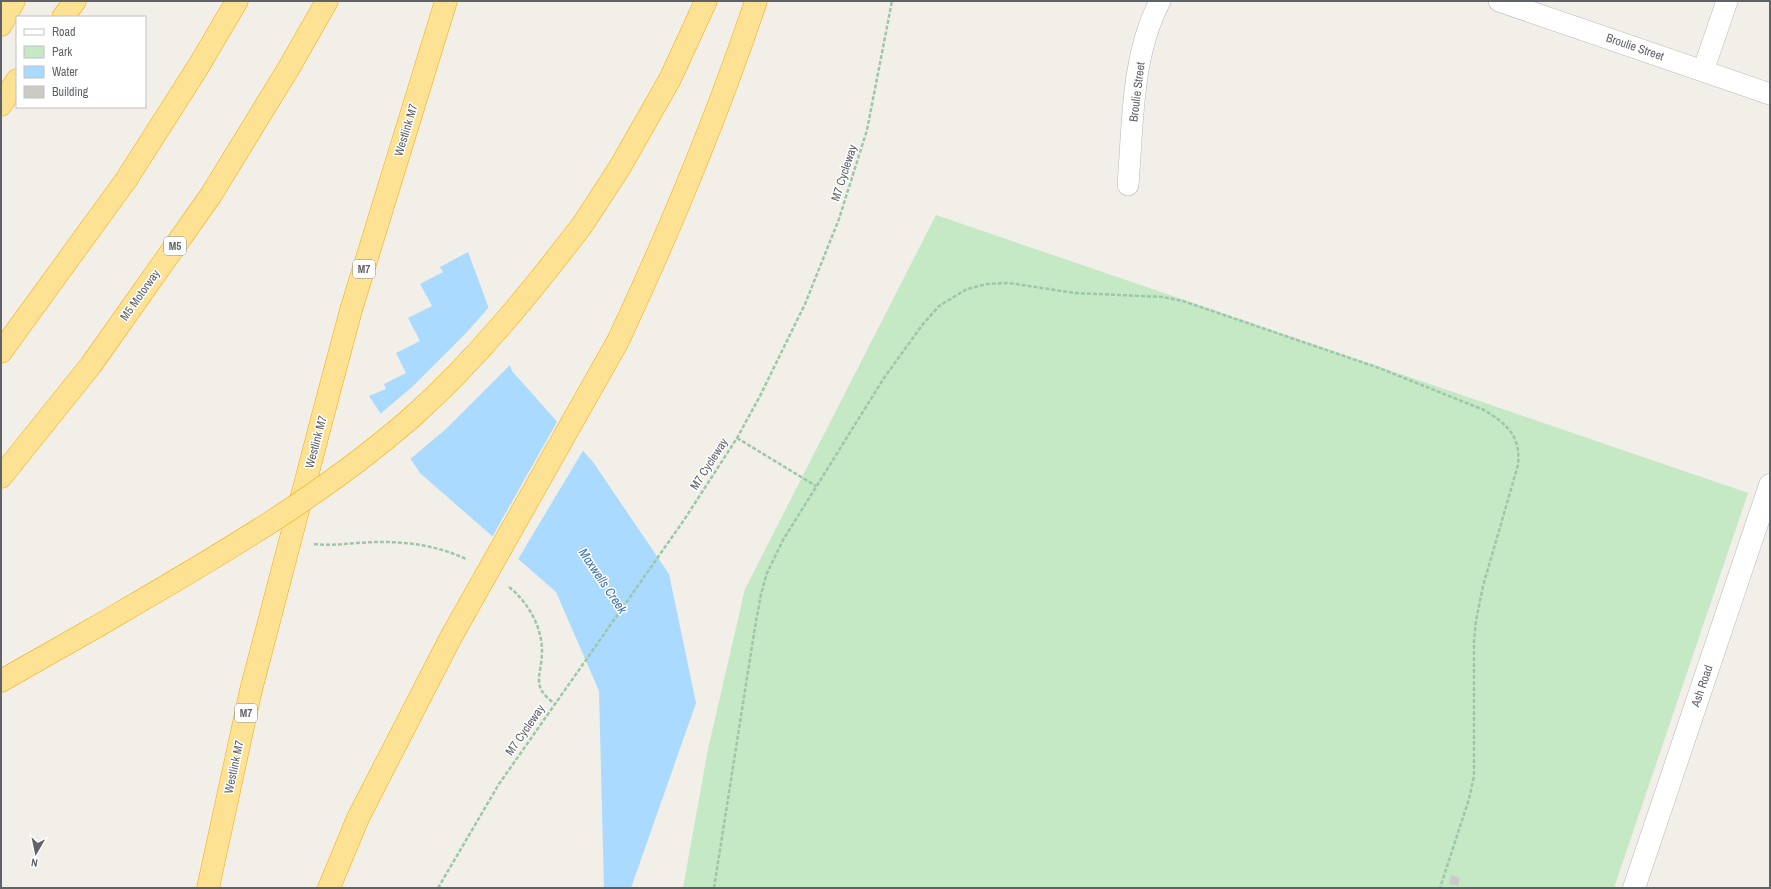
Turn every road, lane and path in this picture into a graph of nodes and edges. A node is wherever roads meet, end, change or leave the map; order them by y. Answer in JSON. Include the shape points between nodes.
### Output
{"nodes":[{"id":1,"x":14,"y":1,"type":"edge"},
{"id":2,"x":75,"y":1,"type":"edge"},
{"id":3,"x":237,"y":1,"type":"edge"},
{"id":4,"x":327,"y":1,"type":"edge"},
{"id":5,"x":446,"y":1,"type":"edge"},
{"id":6,"x":706,"y":1,"type":"edge"},
{"id":7,"x":756,"y":1,"type":"edge"},
{"id":8,"x":892,"y":1,"type":"edge"},
{"id":9,"x":1160,"y":1,"type":"edge"},
{"id":10,"x":1499,"y":1,"type":"edge"},
{"id":11,"x":1727,"y":1,"type":"edge"},
{"id":12,"x":64,"y":16,"type":"edge"},
{"id":13,"x":1,"y":25,"type":"edge"},
{"id":14,"x":1703,"y":71,"type":"junction"},
{"id":15,"x":16,"y":82,"type":"edge"},
{"id":16,"x":1770,"y":94,"type":"edge"},
{"id":17,"x":1,"y":105,"type":"edge"},
{"id":18,"x":1128,"y":185,"type":"dead end"},
{"id":19,"x":1,"y":352,"type":"edge"},
{"id":20,"x":737,"y":438,"type":"junction"},
{"id":21,"x":1,"y":477,"type":"edge"},
{"id":22,"x":1770,"y":485,"type":"edge"},
{"id":23,"x":816,"y":486,"type":"junction"},
{"id":24,"x":1,"y":681,"type":"edge"},
{"id":25,"x":208,"y":888,"type":"edge"},
{"id":26,"x":329,"y":888,"type":"edge"},
{"id":27,"x":438,"y":888,"type":"edge"},
{"id":28,"x":714,"y":888,"type":"edge"},
{"id":29,"x":1440,"y":888,"type":"edge"},
{"id":30,"x":1634,"y":888,"type":"edge"}],
"edges":[{"from":1,"to":13,"type":"highway"},
{"from":2,"to":12,"type":"highway"},
{"from":3,"to":19,"type":"highway","via":[[126,180]]},
{"from":4,"to":21,"type":"highway","name":"M5 Motorway","number":"M5","via":[[211,194],[91,365]]},
{"from":5,"to":25,"type":"highway","name":"Westlink M7","number":"M7","via":[[351,310],[251,690]]},
{"from":6,"to":24,"type":"highway","bridge":true,"via":[[670,79],[620,167],[583,224],[538,283],[487,342],[412,417],[315,492],[256,530],[178,579]]},
{"from":7,"to":26,"type":"highway","bridge":true,"via":[[708,134],[675,215],[618,341],[451,637],[358,818]]},
{"from":8,"to":20,"type":"path","name":"M7 Cycleway","via":[[867,130],[839,219],[805,304]]},
{"from":9,"to":18,"type":"street","name":"Broulie Street","via":[[1142,49],[1136,83]]},
{"from":10,"to":14,"type":"street","name":"Broulie Street"},
{"from":11,"to":14,"type":"street"},
{"from":14,"to":16,"type":"street","name":"Broulie Street"},
{"from":15,"to":17,"type":"highway"},
{"from":20,"to":23,"type":"path"},
{"from":20,"to":27,"type":"path","name":"M7 Cycleway","via":[[684,520],[499,784]]},
{"from":22,"to":30,"type":"street","name":"Ash Road"},
{"from":23,"to":28,"type":"path","via":[[783,540],[767,573],[761,594]]},
{"from":23,"to":29,"type":"path","via":[[884,378],[923,324],[951,297],[967,289],[987,284],[1009,283],[1075,293],[1163,297],[1183,301],[1379,368],[1498,418],[1511,430],[1517,443],[1518,465],[1476,622],[1474,776],[1470,799]]}]}
